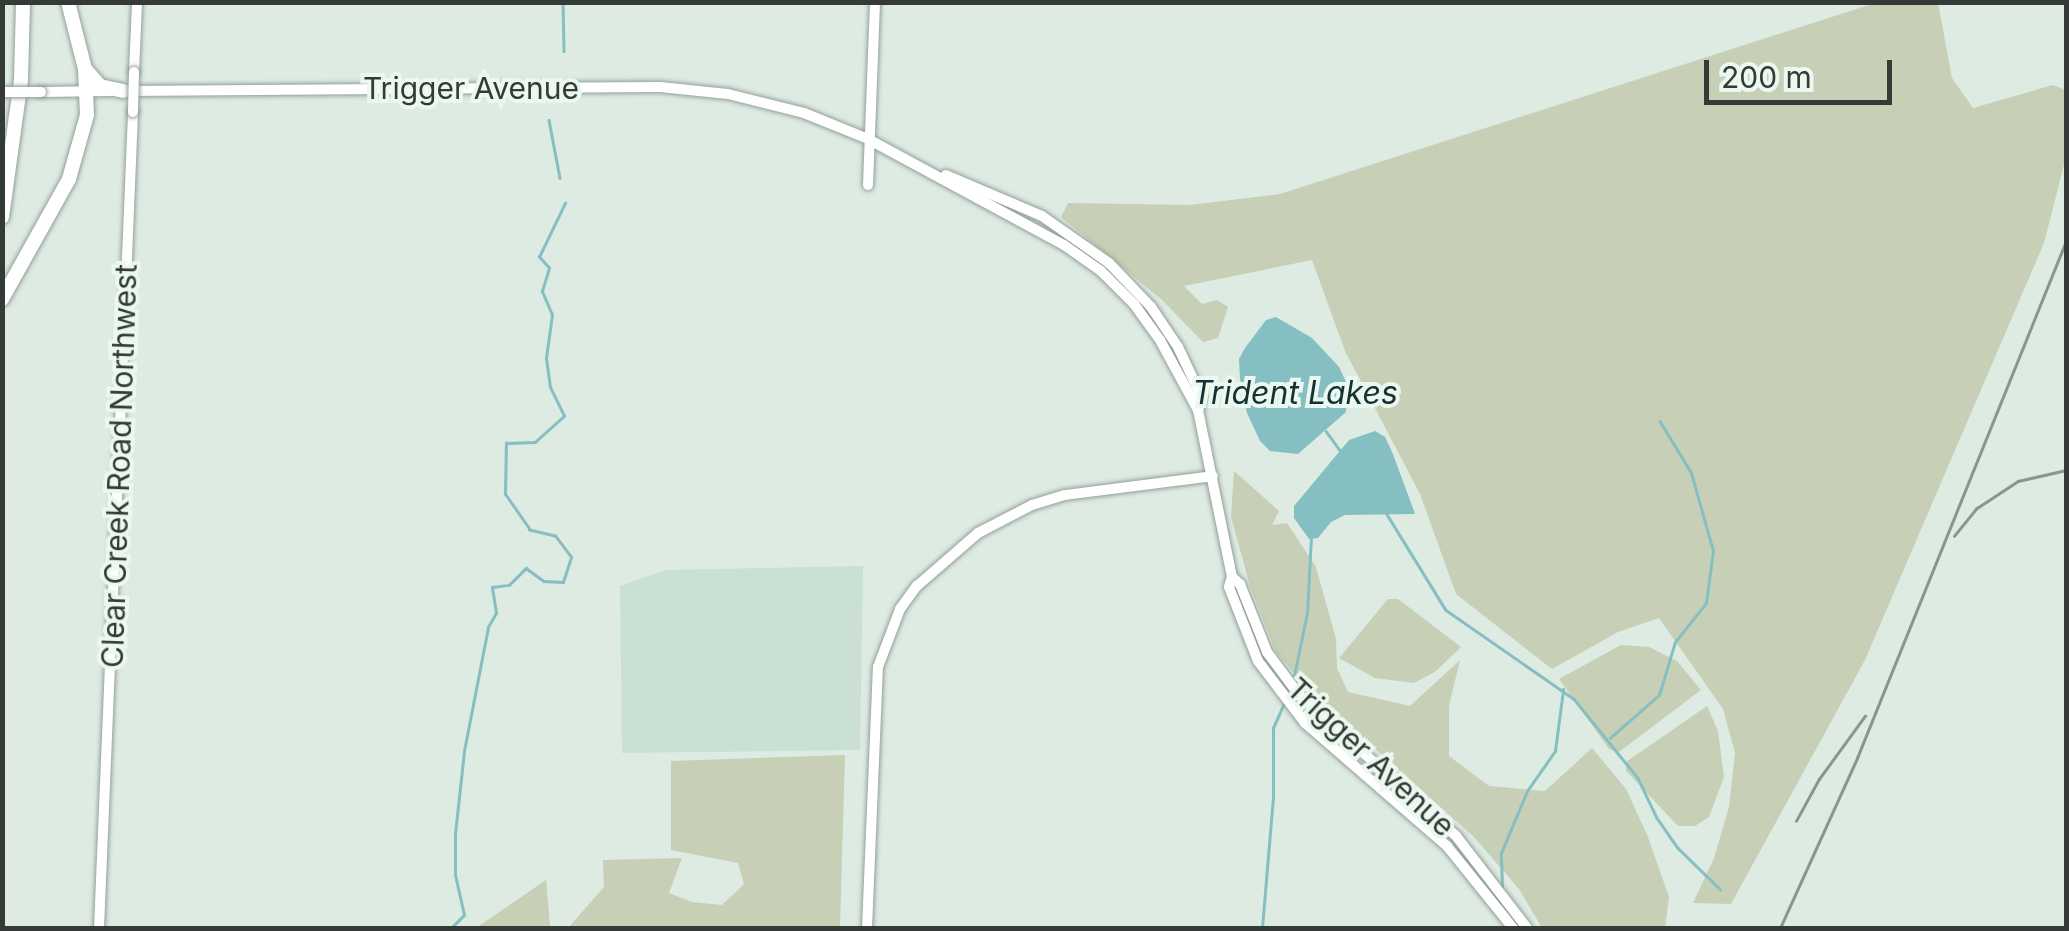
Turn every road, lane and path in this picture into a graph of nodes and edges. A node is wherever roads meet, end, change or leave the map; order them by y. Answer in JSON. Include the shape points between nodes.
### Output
{"nodes":[{"id":1,"x":23,"y":2,"type":"edge"},
{"id":2,"x":68,"y":2,"type":"edge"},
{"id":3,"x":137,"y":2,"type":"edge"},
{"id":4,"x":875,"y":2,"type":"edge"},
{"id":5,"x":85,"y":69,"type":"junction"},
{"id":6,"x":123,"y":91,"type":"junction"},
{"id":7,"x":2,"y":92,"type":"edge"},
{"id":8,"x":87,"y":92,"type":"junction"},
{"id":9,"x":86,"y":115,"type":"junction"},
{"id":10,"x":868,"y":139,"type":"junction"},
{"id":11,"x":924,"y":167,"type":"junction"},
{"id":12,"x":868,"y":185,"type":"dead end"},
{"id":13,"x":2,"y":217,"type":"edge"},
{"id":14,"x":1049,"y":220,"type":"junction"},
{"id":15,"x":1042,"y":234,"type":"junction"},
{"id":16,"x":2,"y":299,"type":"edge"},
{"id":17,"x":1198,"y":410,"type":"junction"},
{"id":18,"x":1214,"y":476,"type":"junction"},
{"id":19,"x":1232,"y":577,"type":"junction"},
{"id":20,"x":100,"y":928,"type":"edge"},
{"id":21,"x":868,"y":928,"type":"edge"},
{"id":22,"x":1513,"y":928,"type":"edge"},
{"id":23,"x":1527,"y":928,"type":"edge"}],
"edges":[{"from":1,"to":13,"type":"highway","via":[[21,80]]},
{"from":2,"to":5,"type":"highway"},
{"from":3,"to":20,"type":"main road","name":"Clear Creek Road Northwest","bridge":true},
{"from":4,"to":10,"type":"main road"},
{"from":5,"to":6,"type":"highway","via":[[100,86]]},
{"from":5,"to":8,"type":"highway"},
{"from":6,"to":8,"type":"main road","name":"Trigger Avenue"},
{"from":6,"to":9,"type":"highway","via":[[97,101]]},
{"from":6,"to":10,"type":"main road","name":"Trigger Avenue","via":[[678,88],[773,104]]},
{"from":7,"to":8,"type":"main road","name":"Trigger Avenue","bridge":true},
{"from":8,"to":9,"type":"highway"},
{"from":9,"to":16,"type":"highway","via":[[69,179]]},
{"from":10,"to":11,"type":"main road","name":"Trigger Avenue"},
{"from":10,"to":12,"type":"main road"},
{"from":11,"to":14,"type":"main road","name":"Trigger Avenue"},
{"from":11,"to":15,"type":"main road","name":"Trigger Avenue"},
{"from":14,"to":15,"type":"main road"},
{"from":14,"to":17,"type":"main road","name":"Trigger Avenue","via":[[1110,263],[1151,307],[1197,385]]},
{"from":15,"to":17,"type":"main road","name":"Trigger Avenue","via":[[1089,261],[1134,304]]},
{"from":17,"to":18,"type":"main road","name":"Trigger Avenue"},
{"from":18,"to":19,"type":"main road","name":"Trigger Avenue"},
{"from":18,"to":21,"type":"main road","via":[[1032,505],[978,533],[900,608],[878,667]]},
{"from":19,"to":22,"type":"main road","name":"Trigger Avenue","via":[[1229,587],[1248,640],[1290,704],[1447,846]]},
{"from":19,"to":23,"type":"main road","name":"Trigger Avenue","via":[[1267,652],[1299,696],[1456,836]]}]}
